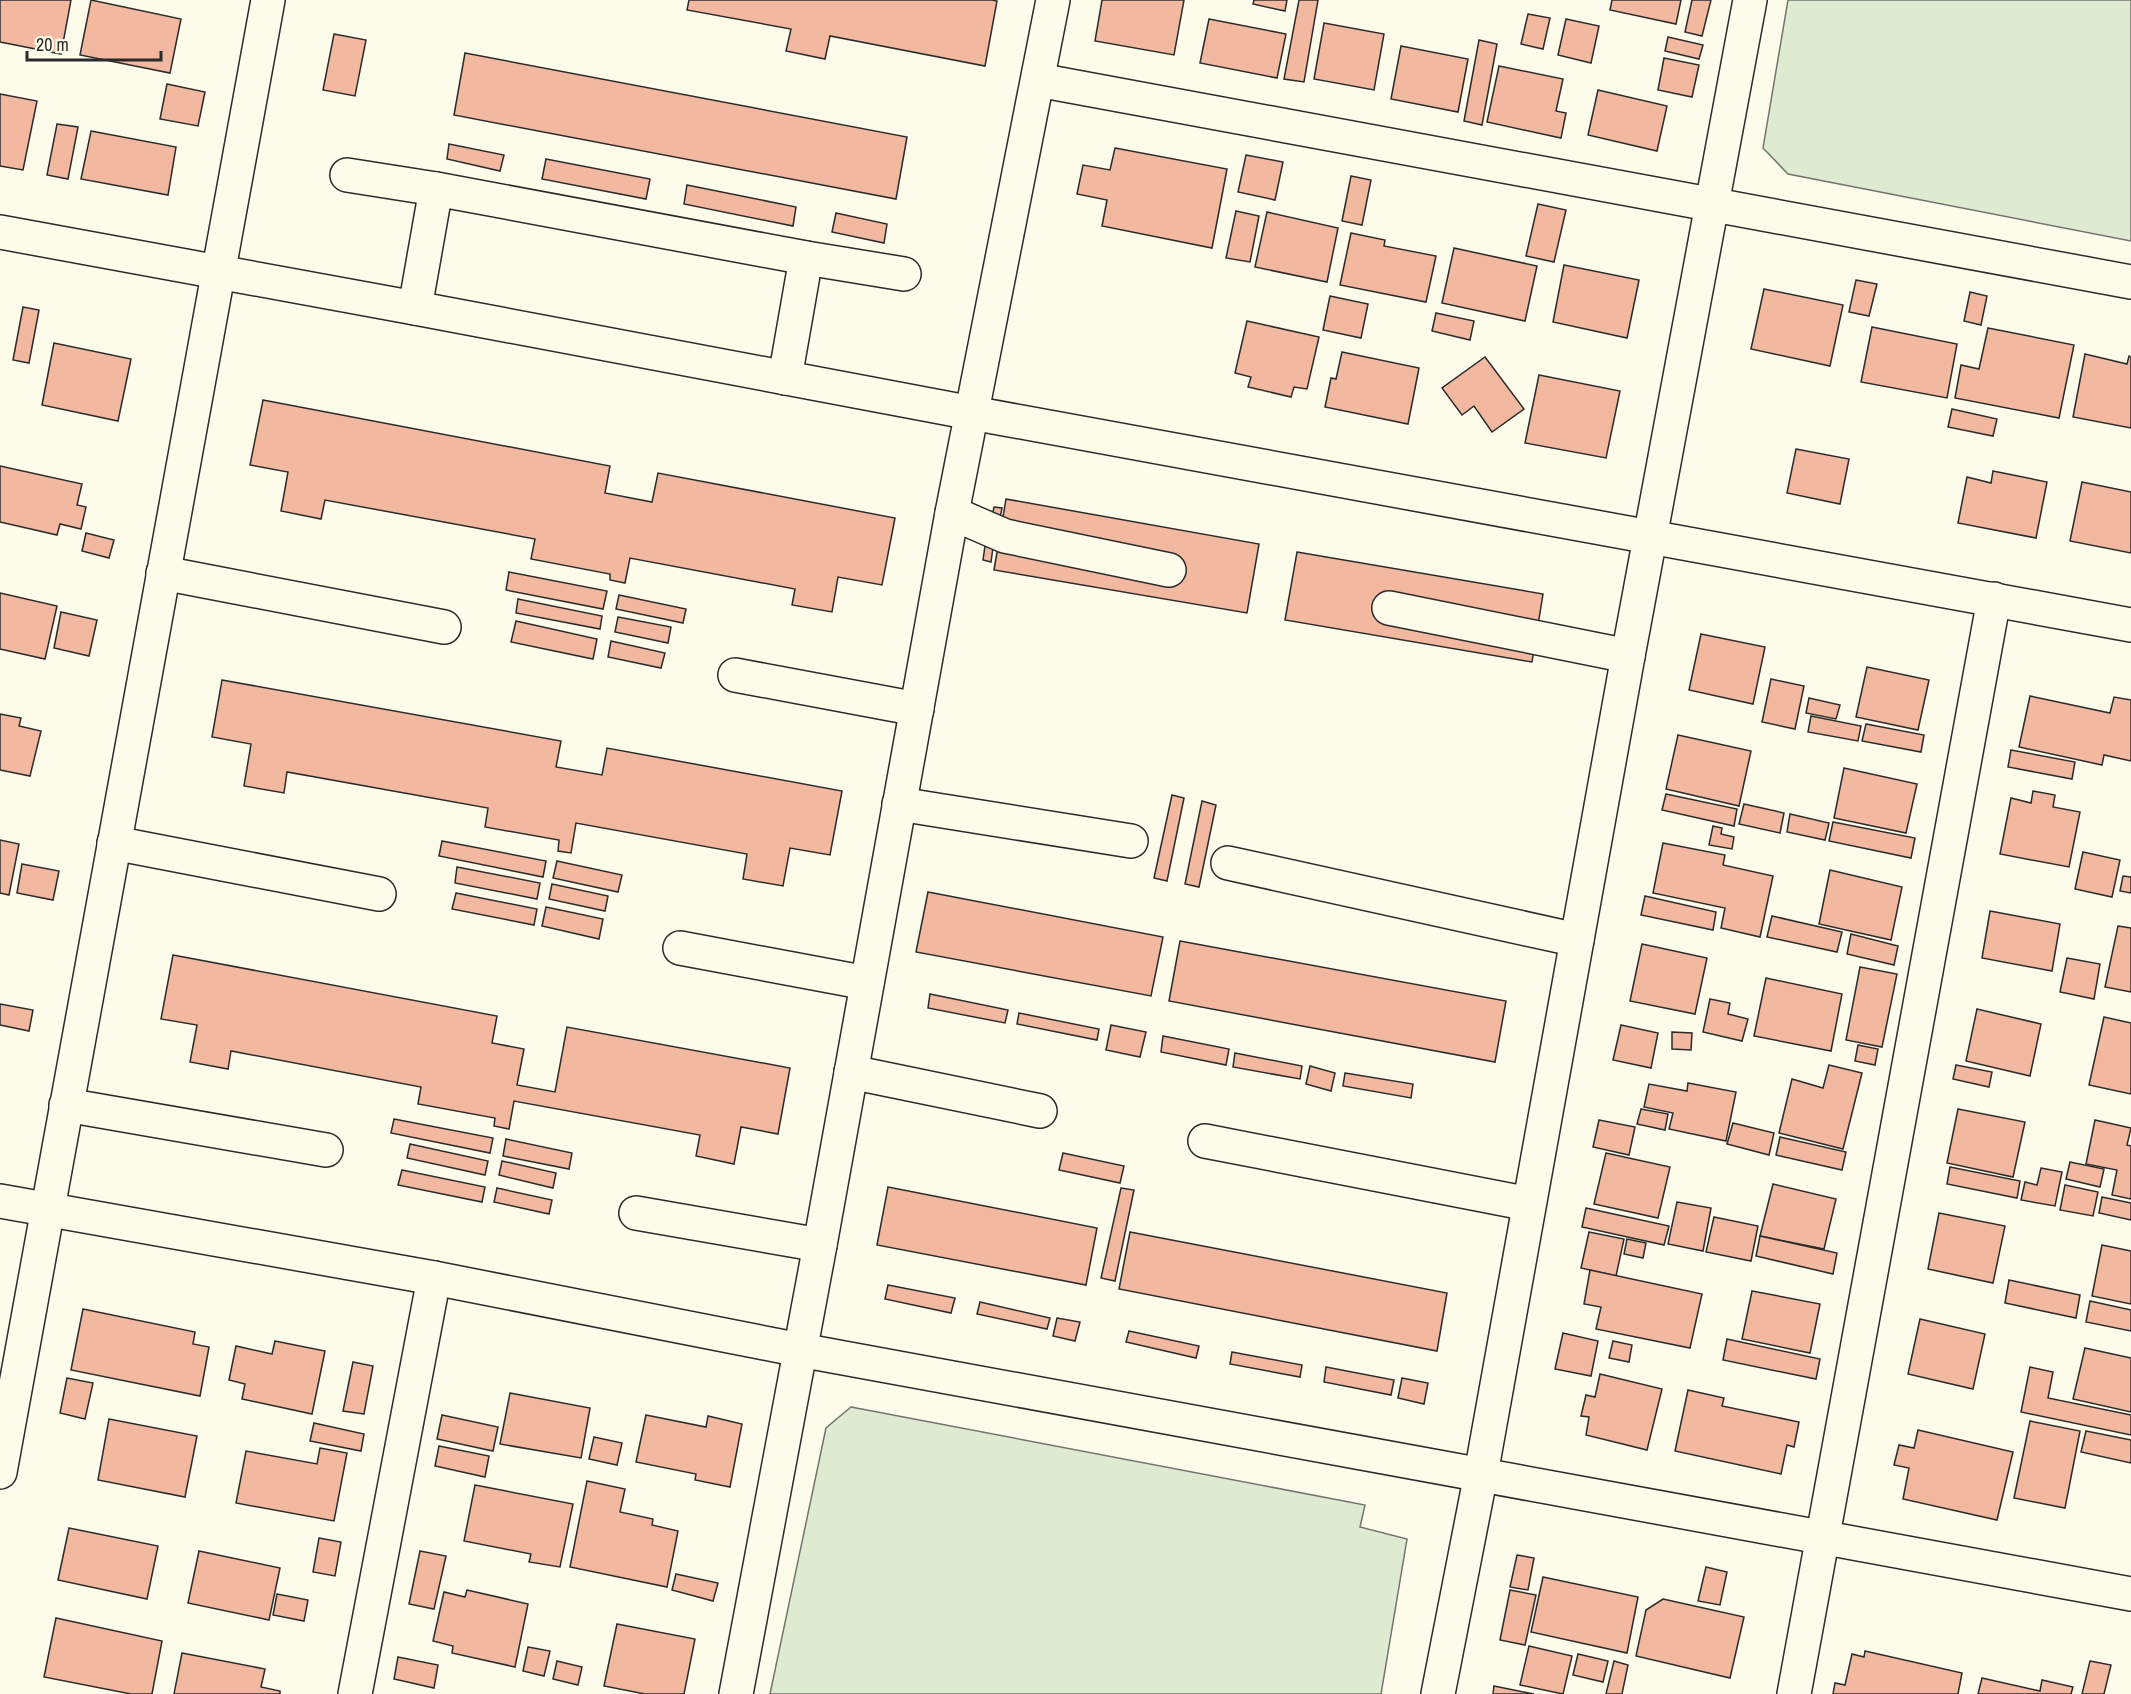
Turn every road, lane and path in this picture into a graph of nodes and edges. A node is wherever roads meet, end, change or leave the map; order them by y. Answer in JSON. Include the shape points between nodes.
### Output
{"nodes":[{"id":1,"x":268,"y":0,"type":"edge"},
{"id":2,"x":1053,"y":0,"type":"edge"},
{"id":3,"x":1749,"y":0,"type":"edge"},
{"id":4,"x":1038,"y":80,"type":"junction"},
{"id":5,"x":347,"y":175,"type":"dead end"},
{"id":6,"x":436,"y":189,"type":"junction"},
{"id":7,"x":1713,"y":203,"type":"junction"},
{"id":8,"x":0,"y":232,"type":"edge"},
{"id":9,"x":806,"y":258,"type":"junction"},
{"id":10,"x":218,"y":272,"type":"junction"},
{"id":11,"x":904,"y":274,"type":"dead end"},
{"id":12,"x":2131,"y":282,"type":"edge"},
{"id":13,"x":415,"y":308,"type":"junction"},
{"id":14,"x":784,"y":378,"type":"junction"},
{"id":15,"x":972,"y":413,"type":"junction"},
{"id":16,"x":952,"y":513,"type":"junction"},
{"id":17,"x":1651,"y":536,"type":"junction"},
{"id":18,"x":1169,"y":570,"type":"dead end"},
{"id":19,"x":163,"y":573,"type":"junction"},
{"id":20,"x":1994,"y":598,"type":"junction"},
{"id":21,"x":1389,"y":608,"type":"dead end"},
{"id":22,"x":2131,"y":625,"type":"edge"},
{"id":23,"x":444,"y":627,"type":"dead end"},
{"id":24,"x":1628,"y":656,"type":"junction"},
{"id":25,"x":735,"y":675,"type":"dead end"},
{"id":26,"x":917,"y":709,"type":"junction"},
{"id":27,"x":899,"y":804,"type":"junction"},
{"id":28,"x":1131,"y":841,"type":"dead end"},
{"id":29,"x":114,"y":843,"type":"junction"},
{"id":30,"x":1228,"y":863,"type":"dead end"},
{"id":31,"x":379,"y":894,"type":"dead end"},
{"id":32,"x":1577,"y":940,"type":"junction"},
{"id":33,"x":680,"y":948,"type":"dead end"},
{"id":34,"x":867,"y":983,"type":"junction"},
{"id":35,"x":851,"y":1072,"type":"junction"},
{"id":36,"x":66,"y":1105,"type":"junction"},
{"id":37,"x":1040,"y":1111,"type":"dead end"},
{"id":38,"x":1205,"y":1142,"type":"dead end"},
{"id":39,"x":326,"y":1150,"type":"dead end"},
{"id":40,"x":0,"y":1201,"type":"edge"},
{"id":41,"x":1529,"y":1204,"type":"junction"},
{"id":42,"x":48,"y":1209,"type":"junction"},
{"id":43,"x":636,"y":1213,"type":"dead end"},
{"id":44,"x":820,"y":1245,"type":"junction"},
{"id":45,"x":434,"y":1278,"type":"junction"},
{"id":46,"x":800,"y":1350,"type":"junction"},
{"id":47,"x":0,"y":1472,"type":"edge"},
{"id":48,"x":1480,"y":1474,"type":"junction"},
{"id":49,"x":1823,"y":1538,"type":"junction"},
{"id":50,"x":2131,"y":1594,"type":"edge"},
{"id":51,"x":355,"y":1694,"type":"edge"},
{"id":52,"x":736,"y":1694,"type":"edge"},
{"id":53,"x":1438,"y":1694,"type":"edge"},
{"id":54,"x":1794,"y":1694,"type":"edge"}],
"edges":[{"from":1,"to":10,"type":"street"},
{"from":2,"to":4,"type":"street"},
{"from":3,"to":7,"type":"street"},
{"from":4,"to":7,"type":"street"},
{"from":4,"to":15,"type":"street"},
{"from":5,"to":6,"type":"street"},
{"from":6,"to":9,"type":"street"},
{"from":6,"to":13,"type":"street"},
{"from":7,"to":12,"type":"street"},
{"from":7,"to":17,"type":"street"},
{"from":8,"to":10,"type":"street"},
{"from":9,"to":11,"type":"street"},
{"from":9,"to":14,"type":"street"},
{"from":10,"to":13,"type":"street"},
{"from":10,"to":19,"type":"street"},
{"from":13,"to":14,"type":"street"},
{"from":14,"to":15,"type":"street"},
{"from":15,"to":16,"type":"street"},
{"from":15,"to":17,"type":"street"},
{"from":16,"to":18,"type":"street","via":[[1005,536]]},
{"from":16,"to":26,"type":"street"},
{"from":17,"to":20,"type":"street"},
{"from":17,"to":24,"type":"street"},
{"from":19,"to":23,"type":"street"},
{"from":19,"to":29,"type":"street"},
{"from":20,"to":22,"type":"street"},
{"from":20,"to":49,"type":"street"},
{"from":21,"to":24,"type":"street"},
{"from":24,"to":32,"type":"street"},
{"from":25,"to":26,"type":"street"},
{"from":26,"to":27,"type":"street"},
{"from":27,"to":28,"type":"street"},
{"from":27,"to":34,"type":"street"},
{"from":29,"to":31,"type":"street"},
{"from":29,"to":36,"type":"street"},
{"from":30,"to":32,"type":"street"},
{"from":32,"to":41,"type":"street"},
{"from":33,"to":34,"type":"street"},
{"from":34,"to":35,"type":"street"},
{"from":35,"to":37,"type":"street"},
{"from":35,"to":44,"type":"street"},
{"from":36,"to":39,"type":"street"},
{"from":36,"to":42,"type":"street"},
{"from":38,"to":41,"type":"street"},
{"from":40,"to":42,"type":"street"},
{"from":41,"to":48,"type":"street"},
{"from":42,"to":45,"type":"street"},
{"from":42,"to":47,"type":"street"},
{"from":43,"to":44,"type":"street"},
{"from":44,"to":46,"type":"street"},
{"from":45,"to":46,"type":"street"},
{"from":45,"to":51,"type":"street"},
{"from":46,"to":48,"type":"street"},
{"from":46,"to":52,"type":"street"},
{"from":48,"to":49,"type":"street"},
{"from":48,"to":53,"type":"street"},
{"from":49,"to":50,"type":"street"},
{"from":49,"to":54,"type":"street"}]}
